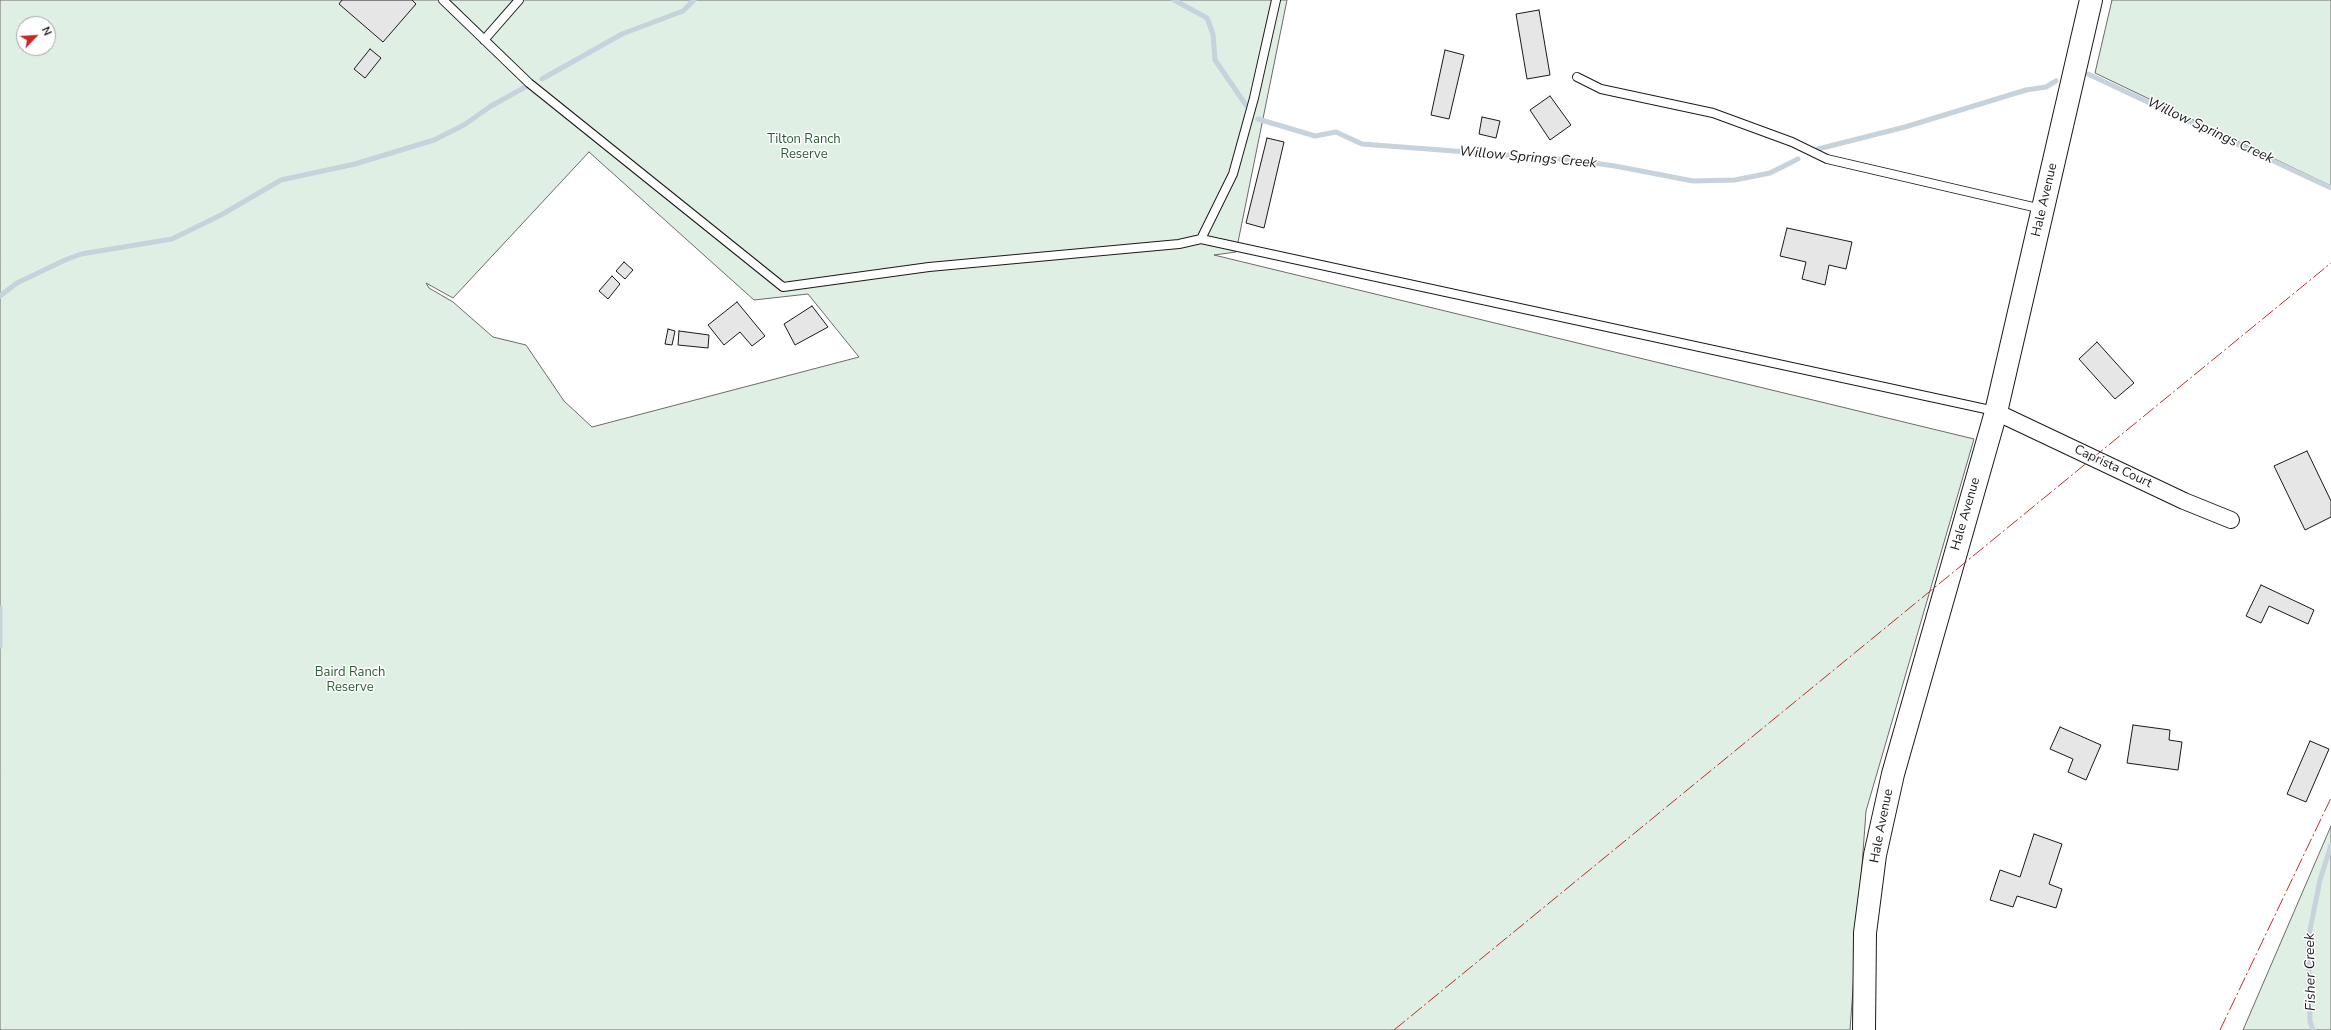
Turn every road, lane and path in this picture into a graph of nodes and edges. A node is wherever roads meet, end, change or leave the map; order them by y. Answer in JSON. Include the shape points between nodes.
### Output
{"nodes":[{"id":1,"x":443,"y":0,"type":"edge"},
{"id":2,"x":519,"y":0,"type":"edge"},
{"id":3,"x":1276,"y":0,"type":"edge"},
{"id":4,"x":2091,"y":0,"type":"edge"},
{"id":5,"x":484,"y":40,"type":"junction"},
{"id":6,"x":1577,"y":77,"type":"dead end"},
{"id":7,"x":2043,"y":209,"type":"junction"},
{"id":8,"x":1201,"y":239,"type":"junction"},
{"id":9,"x":1996,"y":412,"type":"junction"},
{"id":10,"x":2231,"y":520,"type":"dead end"},
{"id":11,"x":1864,"y":1030,"type":"edge"}],
"edges":[{"from":1,"to":5,"type":"lane"},
{"from":2,"to":5,"type":"lane"},
{"from":3,"to":8,"type":"lane","via":[[1254,98],[1233,174]]},
{"from":4,"to":7,"type":"main road","name":"Hale Avenue"},
{"from":5,"to":8,"type":"lane","via":[[529,83],[783,287],[929,267],[1179,244]]},
{"from":6,"to":7,"type":"lane","via":[[1601,89],[1713,113],[1792,142],[1827,159]]},
{"from":7,"to":9,"type":"main road","name":"Hale Avenue"},
{"from":8,"to":9,"type":"lane"},
{"from":9,"to":10,"type":"street","name":"Caprista Court","via":[[2184,501]]},
{"from":9,"to":11,"type":"main road","name":"Hale Avenue","via":[[1892,774],[1875,855],[1865,933]]}]}
